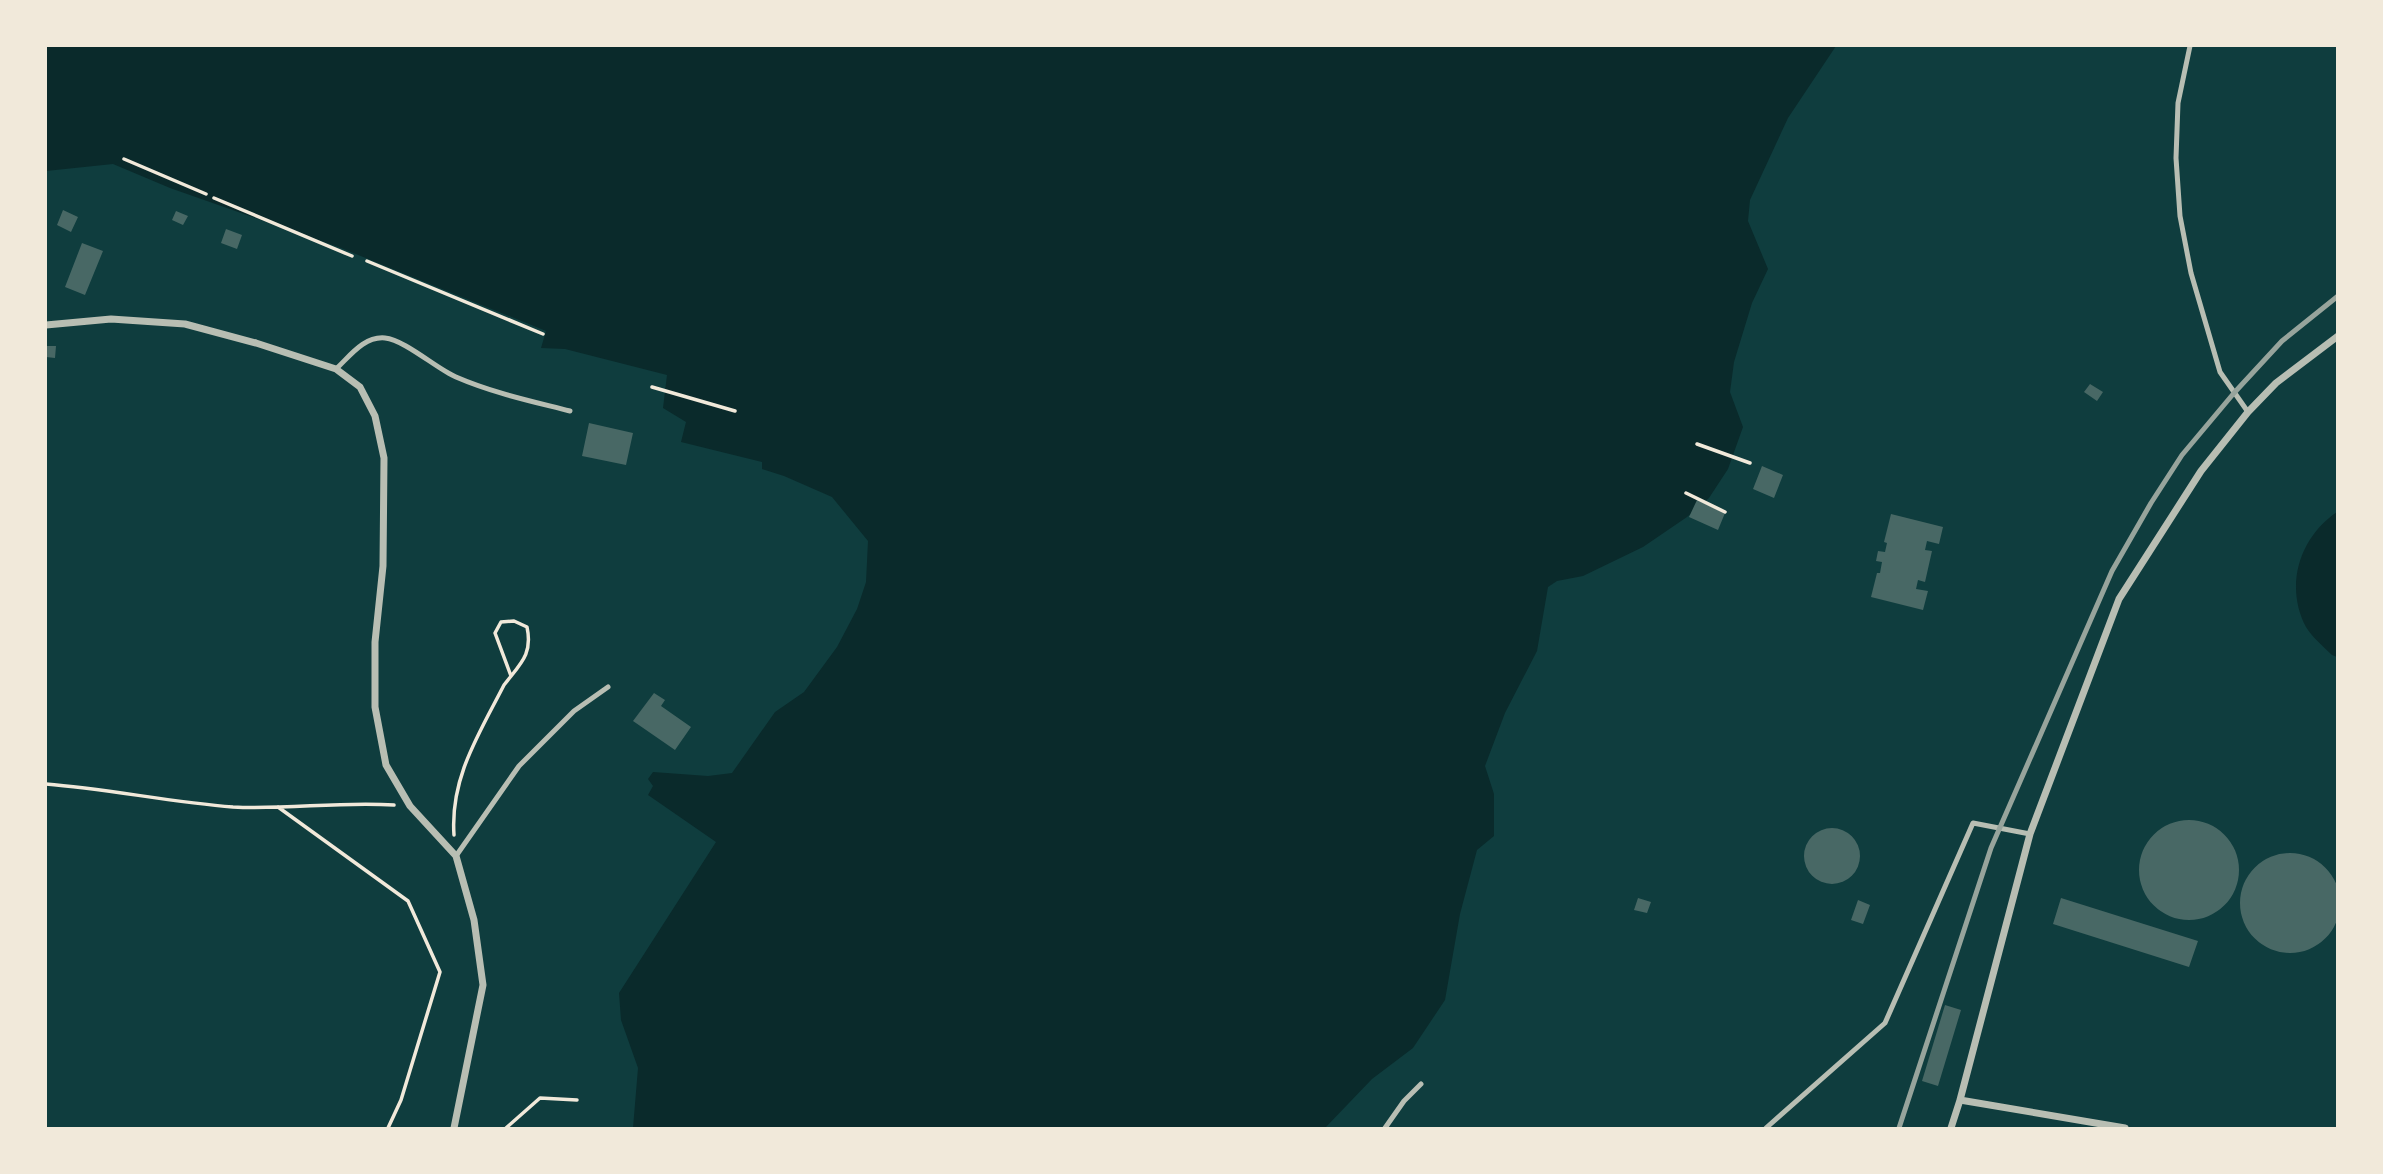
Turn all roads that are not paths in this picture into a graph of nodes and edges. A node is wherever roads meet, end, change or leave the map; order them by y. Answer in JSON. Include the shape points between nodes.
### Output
{"nodes":[{"id":1,"x":2190,"y":46,"type":"edge"},
{"id":2,"x":46,"y":325,"type":"edge"},
{"id":3,"x":2337,"y":336,"type":"edge"},
{"id":4,"x":336,"y":369,"type":"junction"},
{"id":5,"x":570,"y":411,"type":"dead end"},
{"id":6,"x":2248,"y":412,"type":"junction"},
{"id":7,"x":608,"y":687,"type":"dead end"},
{"id":8,"x":2030,"y":834,"type":"junction"},
{"id":9,"x":456,"y":856,"type":"junction"},
{"id":10,"x":1421,"y":1084,"type":"dead end"},
{"id":11,"x":1960,"y":1100,"type":"junction"},
{"id":12,"x":454,"y":1129,"type":"edge"},
{"id":13,"x":1385,"y":1129,"type":"edge"},
{"id":14,"x":1766,"y":1129,"type":"edge"},
{"id":15,"x":1951,"y":1129,"type":"edge"},
{"id":16,"x":2125,"y":1129,"type":"edge"}],
"edges":[{"from":1,"to":6,"type":"lane","via":[[2178,103],[2180,216],[2191,273],[2220,372]]},
{"from":2,"to":4,"type":"street","via":[[111,319],[185,324]]},
{"from":3,"to":6,"type":"street","via":[[2276,383]]},
{"from":4,"to":5,"type":"lane","via":[[363,343],[385,338],[463,380]]},
{"from":4,"to":9,"type":"street","via":[[360,387],[375,416],[384,458],[375,707],[386,765],[410,806]]},
{"from":6,"to":8,"type":"street","via":[[2201,471],[2119,599]]},
{"from":7,"to":9,"type":"lane","via":[[574,711],[519,766]]},
{"from":8,"to":11,"type":"street"},
{"from":8,"to":14,"type":"lane","via":[[1973,823],[1885,1023]]},
{"from":9,"to":12,"type":"street","via":[[474,920],[483,985]]},
{"from":10,"to":13,"type":"lane"},
{"from":11,"to":15,"type":"street"},
{"from":11,"to":16,"type":"street"}]}
